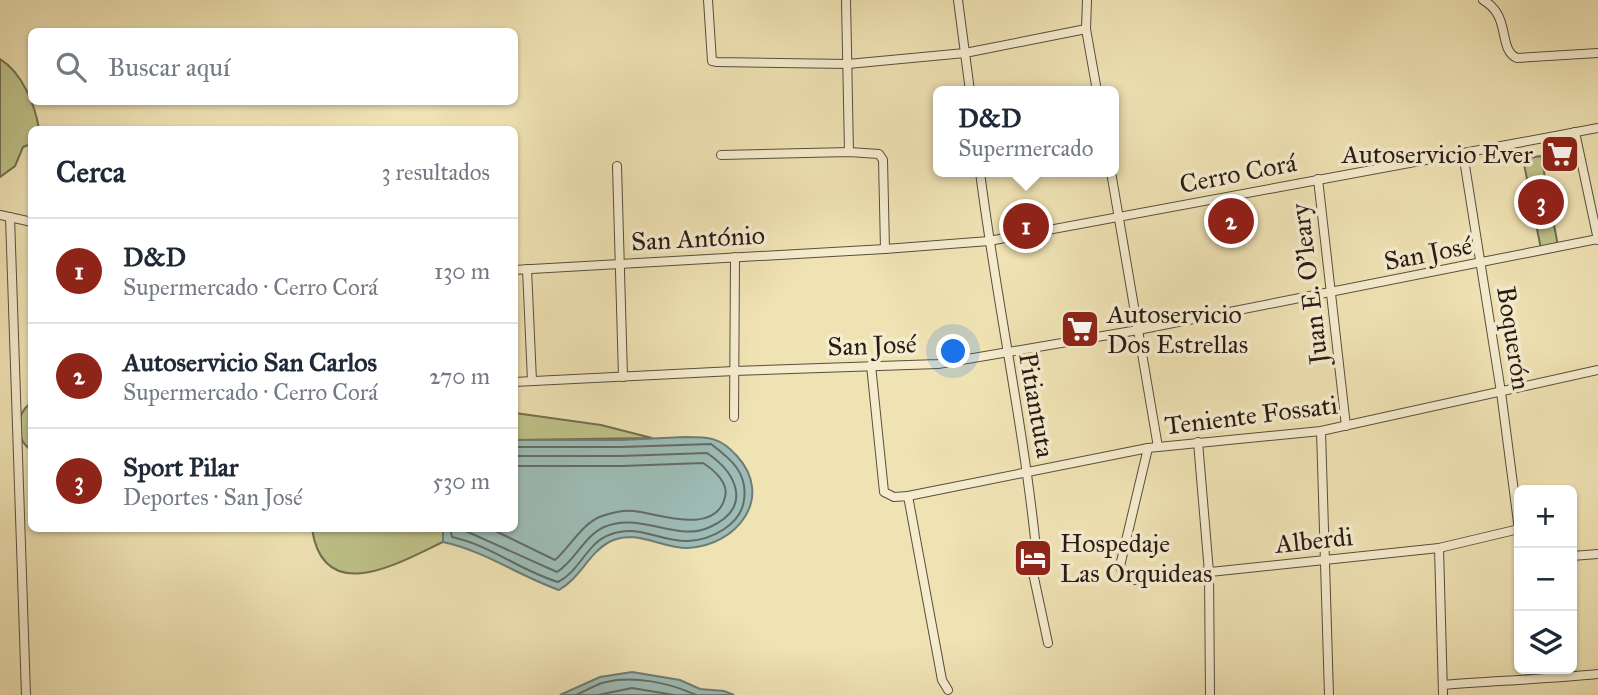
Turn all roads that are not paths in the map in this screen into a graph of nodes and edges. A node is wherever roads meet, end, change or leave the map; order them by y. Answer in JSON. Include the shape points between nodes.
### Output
{"nodes":[{"id":1,"x":708,"y":0,"type":"edge"},
{"id":2,"x":846,"y":0,"type":"edge"},
{"id":3,"x":958,"y":0,"type":"edge"},
{"id":4,"x":1087,"y":0,"type":"edge"},
{"id":5,"x":1483,"y":0,"type":"edge"},
{"id":6,"x":1086,"y":29,"type":"junction"},
{"id":7,"x":965,"y":52,"type":"junction"},
{"id":8,"x":1598,"y":53,"type":"edge"},
{"id":9,"x":848,"y":64,"type":"junction"},
{"id":10,"x":969,"y":86,"type":"edge"},
{"id":11,"x":1096,"y":86,"type":"edge"},
{"id":12,"x":1598,"y":128,"type":"edge"},
{"id":13,"x":1575,"y":132,"type":"junction"},
{"id":14,"x":849,"y":152,"type":"junction"},
{"id":15,"x":1463,"y":153,"type":"junction"},
{"id":16,"x":720,"y":155,"type":"dead end"},
{"id":17,"x":617,"y":166,"type":"dead end"},
{"id":18,"x":981,"y":177,"type":"edge"},
{"id":19,"x":1112,"y":177,"type":"edge"},
{"id":20,"x":1318,"y":179,"type":"junction"},
{"id":21,"x":0,"y":215,"type":"edge"},
{"id":22,"x":10,"y":217,"type":"junction"},
{"id":23,"x":1119,"y":217,"type":"junction"},
{"id":24,"x":28,"y":221,"type":"edge"},
{"id":25,"x":1598,"y":239,"type":"edge"},
{"id":26,"x":989,"y":242,"type":"junction"},
{"id":27,"x":884,"y":250,"type":"junction"},
{"id":28,"x":735,"y":257,"type":"junction"},
{"id":29,"x":621,"y":263,"type":"junction"},
{"id":30,"x":1481,"y":264,"type":"junction"},
{"id":31,"x":527,"y":269,"type":"junction"},
{"id":32,"x":518,"y":270,"type":"edge"},
{"id":33,"x":1331,"y":293,"type":"junction"},
{"id":34,"x":1138,"y":330,"type":"junction"},
{"id":35,"x":1007,"y":352,"type":"junction"},
{"id":36,"x":871,"y":365,"type":"junction"},
{"id":37,"x":734,"y":370,"type":"junction"},
{"id":38,"x":1598,"y":370,"type":"edge"},
{"id":39,"x":623,"y":377,"type":"junction"},
{"id":40,"x":532,"y":381,"type":"junction"},
{"id":41,"x":518,"y":382,"type":"edge"},
{"id":42,"x":1502,"y":392,"type":"junction"},
{"id":43,"x":734,"y":417,"type":"dead end"},
{"id":44,"x":1346,"y":426,"type":"junction"},
{"id":45,"x":1321,"y":431,"type":"junction"},
{"id":46,"x":1198,"y":442,"type":"junction"},
{"id":47,"x":1158,"y":447,"type":"junction"},
{"id":48,"x":1148,"y":448,"type":"junction"},
{"id":49,"x":1028,"y":471,"type":"junction"},
{"id":50,"x":1514,"y":489,"type":"edge"},
{"id":51,"x":908,"y":496,"type":"junction"},
{"id":52,"x":1514,"y":531,"type":"edge"},
{"id":53,"x":1439,"y":548,"type":"junction"},
{"id":54,"x":1598,"y":554,"type":"edge"},
{"id":55,"x":1577,"y":556,"type":"edge"},
{"id":56,"x":1324,"y":561,"type":"junction"},
{"id":57,"x":1209,"y":572,"type":"junction"},
{"id":58,"x":1048,"y":643,"type":"dead end"},
{"id":59,"x":1526,"y":674,"type":"edge"},
{"id":60,"x":1534,"y":674,"type":"edge"},
{"id":61,"x":1598,"y":674,"type":"edge"},
{"id":62,"x":948,"y":690,"type":"dead end"},
{"id":63,"x":1443,"y":690,"type":"edge"},
{"id":64,"x":26,"y":695,"type":"edge"},
{"id":65,"x":1210,"y":695,"type":"edge"},
{"id":66,"x":1329,"y":695,"type":"edge"}],
"edges":[{"from":1,"to":9,"type":"street","via":[[712,61]]},
{"from":2,"to":9,"type":"street"},
{"from":3,"to":7,"type":"street"},
{"from":4,"to":6,"type":"street"},
{"from":5,"to":8,"type":"street","via":[[1497,11],[1507,47],[1517,58]]},
{"from":6,"to":7,"type":"street"},
{"from":6,"to":11,"type":"street"},
{"from":7,"to":9,"type":"street"},
{"from":7,"to":10,"type":"street"},
{"from":9,"to":14,"type":"street"},
{"from":12,"to":13,"type":"street","name":"Cerro Corá"},
{"from":13,"to":15,"type":"street","name":"Cerro Corá"},
{"from":13,"to":25,"type":"street"},
{"from":14,"to":16,"type":"street"},
{"from":14,"to":27,"type":"street","via":[[879,154],[883,160]]},
{"from":15,"to":20,"type":"street","name":"Cerro Corá"},
{"from":15,"to":30,"type":"street","name":"Boquerón"},
{"from":17,"to":29,"type":"street"},
{"from":18,"to":26,"type":"street","name":"Pitiantuta"},
{"from":19,"to":23,"type":"street"},
{"from":20,"to":23,"type":"street","name":"Cerro Corá"},
{"from":20,"to":33,"type":"street","name":"Juan E. O'leary"},
{"from":21,"to":22,"type":"street"},
{"from":22,"to":24,"type":"street"},
{"from":22,"to":64,"type":"street"},
{"from":23,"to":26,"type":"street","name":"Cerro Corá"},
{"from":23,"to":34,"type":"street"},
{"from":25,"to":30,"type":"street","name":"San José"},
{"from":26,"to":27,"type":"street","name":"Cerro Corá"},
{"from":26,"to":35,"type":"street","name":"Pitiantuta"},
{"from":27,"to":28,"type":"street","name":"San António"},
{"from":28,"to":29,"type":"street","name":"San António"},
{"from":28,"to":37,"type":"street"},
{"from":29,"to":31,"type":"street","name":"San António"},
{"from":29,"to":39,"type":"street"},
{"from":30,"to":33,"type":"street","name":"San José"},
{"from":30,"to":42,"type":"street","name":"Boquerón"},
{"from":31,"to":32,"type":"street","name":"San António"},
{"from":31,"to":40,"type":"street"},
{"from":33,"to":34,"type":"street","name":"San José"},
{"from":33,"to":44,"type":"street","name":"Juan E. O'leary"},
{"from":34,"to":35,"type":"street","name":"San José"},
{"from":34,"to":47,"type":"street"},
{"from":35,"to":36,"type":"street","name":"San José","via":[[938,364]]},
{"from":35,"to":49,"type":"street","name":"Pitiantuta"},
{"from":36,"to":37,"type":"street","name":"San José"},
{"from":36,"to":51,"type":"street","via":[[884,492]]},
{"from":37,"to":39,"type":"street","name":"San José"},
{"from":37,"to":43,"type":"street"},
{"from":38,"to":42,"type":"street","name":"Teniente Fossati"},
{"from":39,"to":40,"type":"street","name":"San José"},
{"from":40,"to":41,"type":"street","name":"San José"},
{"from":42,"to":44,"type":"street","name":"Teniente Fossati"},
{"from":42,"to":50,"type":"street","name":"Boquerón"},
{"from":44,"to":45,"type":"street","name":"Teniente Fossati"},
{"from":45,"to":46,"type":"street","name":"Teniente Fossati"},
{"from":45,"to":56,"type":"street"},
{"from":46,"to":47,"type":"street","name":"Teniente Fossati"},
{"from":46,"to":57,"type":"street"},
{"from":47,"to":48,"type":"street","name":"Teniente Fossati"},
{"from":48,"to":49,"type":"street","name":"Teniente Fossati"},
{"from":48,"to":57,"type":"street","name":"Alberdi","via":[[1120,566],[1124,576],[1134,580]]},
{"from":49,"to":51,"type":"street","name":"Teniente Fossati"},
{"from":49,"to":58,"type":"street","name":"Pitiantuta","via":[[1036,548],[1030,559]]},
{"from":51,"to":62,"type":"street","via":[[942,680]]},
{"from":52,"to":53,"type":"street","name":"Alberdi"},
{"from":53,"to":56,"type":"street","name":"Alberdi"},
{"from":53,"to":63,"type":"street"},
{"from":54,"to":55,"type":"street"},
{"from":56,"to":57,"type":"street","name":"Alberdi"},
{"from":56,"to":66,"type":"street"},
{"from":57,"to":65,"type":"street"},
{"from":59,"to":63,"type":"street"},
{"from":60,"to":61,"type":"street","via":[[1547,679]]}]}
